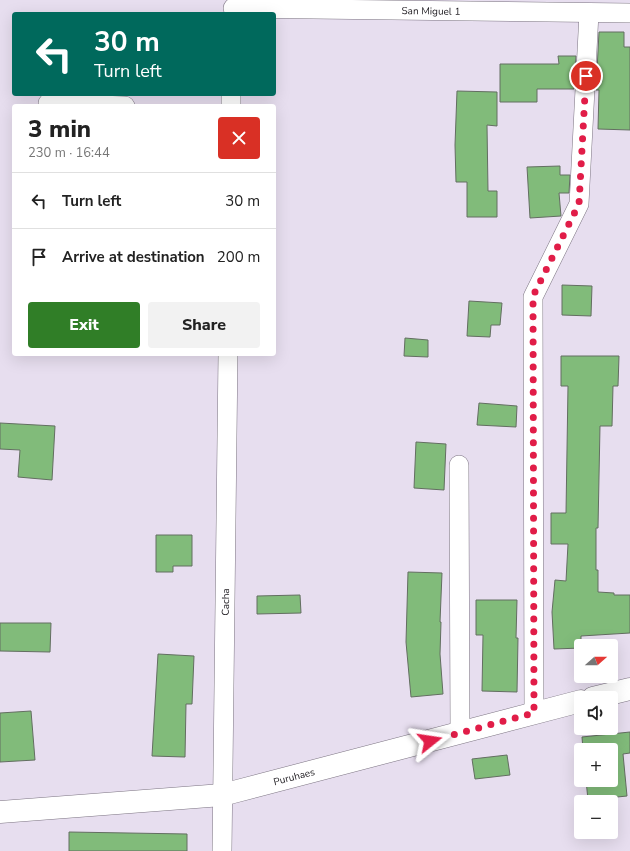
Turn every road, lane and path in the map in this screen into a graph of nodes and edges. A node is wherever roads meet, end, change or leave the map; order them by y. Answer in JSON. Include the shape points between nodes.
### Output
{"nodes":[{"id":1,"x":233,"y":7,"type":"edge"},
{"id":2,"x":589,"y":13,"type":"junction"},
{"id":3,"x":630,"y":13,"type":"edge"},
{"id":4,"x":48,"y":103,"type":"dead end"},
{"id":5,"x":74,"y":104,"type":"edge"},
{"id":6,"x":228,"y":356,"type":"edge"},
{"id":7,"x":459,"y":465,"type":"dead end"},
{"id":8,"x":630,"y":688,"type":"edge"},
{"id":9,"x":618,"y":691,"type":"edge"},
{"id":10,"x":574,"y":703,"type":"edge"},
{"id":11,"x":534,"y":713,"type":"junction"},
{"id":12,"x":460,"y":733,"type":"junction"},
{"id":13,"x":222,"y":796,"type":"junction"},
{"id":14,"x":0,"y":812,"type":"edge"},
{"id":15,"x":222,"y":851,"type":"edge"}],
"edges":[{"from":1,"to":2,"type":"street","name":"San Miguel 1"},
{"from":2,"to":3,"type":"street","name":"San Miguel 1"},
{"from":2,"to":11,"type":"street","via":[[579,204],[533,296]]},
{"from":4,"to":5,"type":"street"},
{"from":6,"to":13,"type":"street","name":"Cacha"},
{"from":7,"to":12,"type":"street"},
{"from":8,"to":9,"type":"street"},
{"from":10,"to":11,"type":"street","name":"Puruhaes"},
{"from":11,"to":12,"type":"street","name":"Puruhaes"},
{"from":12,"to":13,"type":"street","name":"Puruhaes"},
{"from":13,"to":14,"type":"street","name":"Puruhaes"},
{"from":13,"to":15,"type":"street","name":"Cacha"}]}
